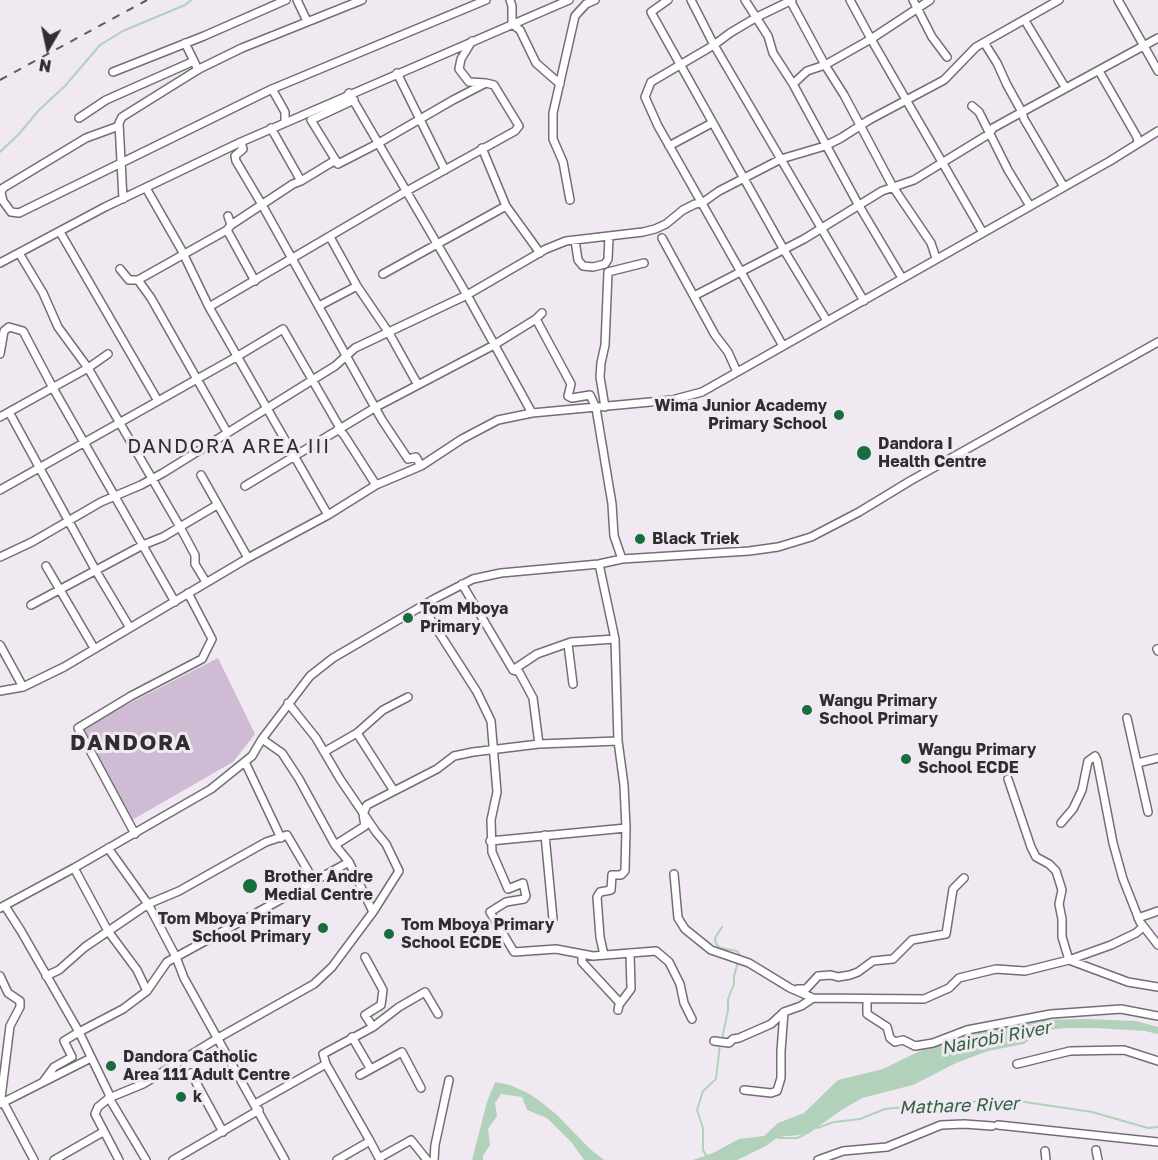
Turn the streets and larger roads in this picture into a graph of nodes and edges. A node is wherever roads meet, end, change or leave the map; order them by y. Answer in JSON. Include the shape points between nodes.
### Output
{"nodes":[{"id":1,"x":286,"y":0,"type":"edge"},
{"id":2,"x":297,"y":0,"type":"edge"},
{"id":3,"x":362,"y":0,"type":"edge"},
{"id":4,"x":486,"y":0,"type":"edge"},
{"id":5,"x":510,"y":0,"type":"edge"},
{"id":6,"x":569,"y":0,"type":"edge"},
{"id":7,"x":595,"y":0,"type":"edge"},
{"id":8,"x":668,"y":0,"type":"edge"},
{"id":9,"x":691,"y":0,"type":"edge"},
{"id":10,"x":745,"y":0,"type":"edge"},
{"id":11,"x":791,"y":0,"type":"edge"},
{"id":12,"x":850,"y":0,"type":"edge"},
{"id":13,"x":913,"y":0,"type":"edge"},
{"id":14,"x":930,"y":0,"type":"edge"},
{"id":15,"x":1059,"y":0,"type":"edge"},
{"id":16,"x":1118,"y":0,"type":"edge"},
{"id":17,"x":918,"y":7,"type":"junction"},
{"id":18,"x":756,"y":17,"type":"junction"},
{"id":19,"x":307,"y":21,"type":"junction"},
{"id":20,"x":512,"y":24,"type":"junction"},
{"id":21,"x":1027,"y":24,"type":"dead end"},
{"id":22,"x":1158,"y":38,"type":"edge"},
{"id":23,"x":871,"y":39,"type":"junction"},
{"id":24,"x":472,"y":41,"type":"junction"},
{"id":25,"x":185,"y":43,"type":"junction"},
{"id":26,"x":985,"y":44,"type":"dead end"},
{"id":27,"x":714,"y":45,"type":"junction"},
{"id":28,"x":1144,"y":46,"type":"junction"},
{"id":29,"x":947,"y":57,"type":"dead end"},
{"id":30,"x":194,"y":61,"type":"junction"},
{"id":31,"x":680,"y":64,"type":"junction"},
{"id":32,"x":825,"y":64,"type":"junction"},
{"id":33,"x":198,"y":70,"type":"junction"},
{"id":34,"x":1099,"y":71,"type":"junction"},
{"id":35,"x":1158,"y":71,"type":"edge"},
{"id":36,"x":113,"y":72,"type":"dead end"},
{"id":37,"x":397,"y":73,"type":"junction"},
{"id":38,"x":489,"y":83,"type":"junction"},
{"id":39,"x":560,"y":84,"type":"junction"},
{"id":40,"x":793,"y":84,"type":"junction"},
{"id":41,"x":1065,"y":87,"type":"junction"},
{"id":42,"x":272,"y":89,"type":"junction"},
{"id":43,"x":352,"y":97,"type":"junction"},
{"id":44,"x":907,"y":101,"type":"junction"},
{"id":45,"x":972,"y":106,"type":"dead end"},
{"id":46,"x":1022,"y":112,"type":"junction"},
{"id":47,"x":79,"y":118,"type":"dead end"},
{"id":48,"x":420,"y":118,"type":"junction"},
{"id":49,"x":285,"y":122,"type":"junction"},
{"id":50,"x":712,"y":123,"type":"junction"},
{"id":51,"x":119,"y":126,"type":"junction"},
{"id":52,"x":860,"y":126,"type":"junction"},
{"id":53,"x":271,"y":128,"type":"junction"},
{"id":54,"x":1158,"y":131,"type":"edge"},
{"id":55,"x":989,"y":134,"type":"junction"},
{"id":56,"x":241,"y":142,"type":"junction"},
{"id":57,"x":1138,"y":143,"type":"junction"},
{"id":58,"x":377,"y":144,"type":"junction"},
{"id":59,"x":669,"y":146,"type":"junction"},
{"id":60,"x":825,"y":146,"type":"junction"},
{"id":61,"x":482,"y":148,"type":"junction"},
{"id":62,"x":781,"y":159,"type":"junction"},
{"id":63,"x":121,"y":161,"type":"junction"},
{"id":64,"x":942,"y":162,"type":"junction"},
{"id":65,"x":338,"y":164,"type":"junction"},
{"id":66,"x":445,"y":170,"type":"junction"},
{"id":67,"x":745,"y":178,"type":"junction"},
{"id":68,"x":301,"y":181,"type":"junction"},
{"id":69,"x":1064,"y":187,"type":"junction"},
{"id":70,"x":146,"y":188,"type":"junction"},
{"id":71,"x":893,"y":188,"type":"junction"},
{"id":72,"x":405,"y":192,"type":"junction"},
{"id":73,"x":123,"y":199,"type":"junction"},
{"id":74,"x":570,"y":200,"type":"dead end"},
{"id":75,"x":261,"y":203,"type":"junction"},
{"id":76,"x":702,"y":203,"type":"junction"},
{"id":77,"x":858,"y":204,"type":"junction"},
{"id":78,"x":506,"y":206,"type":"junction"},
{"id":79,"x":1030,"y":206,"type":"junction"},
{"id":80,"x":228,"y":216,"type":"dead end"},
{"id":81,"x":229,"y":227,"type":"junction"},
{"id":82,"x":821,"y":228,"type":"junction"},
{"id":83,"x":60,"y":232,"type":"junction"},
{"id":84,"x":982,"y":233,"type":"junction"},
{"id":85,"x":330,"y":237,"type":"junction"},
{"id":86,"x":609,"y":237,"type":"junction"},
{"id":87,"x":662,"y":238,"type":"dead end"},
{"id":88,"x":574,"y":240,"type":"junction"},
{"id":89,"x":437,"y":244,"type":"junction"},
{"id":90,"x":784,"y":250,"type":"junction"},
{"id":91,"x":540,"y":252,"type":"junction"},
{"id":92,"x":19,"y":253,"type":"junction"},
{"id":93,"x":183,"y":255,"type":"junction"},
{"id":94,"x":936,"y":258,"type":"junction"},
{"id":95,"x":292,"y":260,"type":"junction"},
{"id":96,"x":644,"y":263,"type":"dead end"},
{"id":97,"x":0,"y":264,"type":"edge"},
{"id":98,"x":120,"y":269,"type":"dead end"},
{"id":99,"x":741,"y":272,"type":"junction"},
{"id":100,"x":383,"y":274,"type":"dead end"},
{"id":101,"x":902,"y":278,"type":"junction"},
{"id":102,"x":138,"y":280,"type":"junction"},
{"id":103,"x":255,"y":280,"type":"junction"},
{"id":104,"x":357,"y":286,"type":"junction"},
{"id":105,"x":467,"y":295,"type":"junction"},
{"id":106,"x":694,"y":296,"type":"junction"},
{"id":107,"x":864,"y":301,"type":"junction"},
{"id":108,"x":319,"y":306,"type":"junction"},
{"id":109,"x":209,"y":307,"type":"junction"},
{"id":110,"x":542,"y":313,"type":"dead end"},
{"id":111,"x":536,"y":319,"type":"junction"},
{"id":112,"x":827,"y":321,"type":"junction"},
{"id":113,"x":388,"y":333,"type":"junction"},
{"id":114,"x":1158,"y":342,"type":"edge"},
{"id":115,"x":494,"y":345,"type":"junction"},
{"id":116,"x":783,"y":346,"type":"junction"},
{"id":117,"x":0,"y":354,"type":"edge"},
{"id":118,"x":108,"y":354,"type":"dead end"},
{"id":119,"x":346,"y":355,"type":"junction"},
{"id":120,"x":238,"y":356,"type":"junction"},
{"id":121,"x":88,"y":368,"type":"junction"},
{"id":122,"x":737,"y":372,"type":"junction"},
{"id":123,"x":197,"y":379,"type":"junction"},
{"id":124,"x":314,"y":379,"type":"junction"},
{"id":125,"x":418,"y":385,"type":"junction"},
{"id":126,"x":52,"y":388,"type":"junction"},
{"id":127,"x":158,"y":401,"type":"junction"},
{"id":128,"x":267,"y":407,"type":"junction"},
{"id":129,"x":376,"y":407,"type":"junction"},
{"id":130,"x":605,"y":407,"type":"junction"},
{"id":131,"x":596,"y":408,"type":"junction"},
{"id":132,"x":9,"y":412,"type":"junction"},
{"id":133,"x":532,"y":413,"type":"junction"},
{"id":134,"x":0,"y":417,"type":"edge"},
{"id":135,"x":119,"y":423,"type":"junction"},
{"id":136,"x":339,"y":428,"type":"junction"},
{"id":137,"x":227,"y":432,"type":"junction"},
{"id":138,"x":84,"y":441,"type":"junction"},
{"id":139,"x":295,"y":456,"type":"junction"},
{"id":140,"x":421,"y":466,"type":"junction"},
{"id":141,"x":39,"y":468,"type":"junction"},
{"id":142,"x":201,"y":475,"type":"dead end"},
{"id":143,"x":152,"y":479,"type":"junction"},
{"id":144,"x":376,"y":485,"type":"junction"},
{"id":145,"x":245,"y":486,"type":"dead end"},
{"id":146,"x":0,"y":490,"type":"edge"},
{"id":147,"x":115,"y":496,"type":"junction"},
{"id":148,"x":217,"y":505,"type":"junction"},
{"id":149,"x":328,"y":515,"type":"junction"},
{"id":150,"x":68,"y":520,"type":"junction"},
{"id":151,"x":180,"y":527,"type":"junction"},
{"id":152,"x":143,"y":545,"type":"junction"},
{"id":153,"x":0,"y":557,"type":"edge"},
{"id":154,"x":248,"y":558,"type":"junction"},
{"id":155,"x":622,"y":559,"type":"junction"},
{"id":156,"x":598,"y":564,"type":"junction"},
{"id":157,"x":46,"y":566,"type":"dead end"},
{"id":158,"x":96,"y":571,"type":"junction"},
{"id":159,"x":206,"y":582,"type":"junction"},
{"id":160,"x":462,"y":584,"type":"junction"},
{"id":161,"x":60,"y":591,"type":"junction"},
{"id":162,"x":188,"y":593,"type":"junction"},
{"id":163,"x":175,"y":602,"type":"junction"},
{"id":164,"x":32,"y":605,"type":"dead end"},
{"id":165,"x":422,"y":606,"type":"junction"},
{"id":166,"x":130,"y":628,"type":"junction"},
{"id":167,"x":615,"y":639,"type":"junction"},
{"id":168,"x":568,"y":644,"type":"junction"},
{"id":169,"x":0,"y":645,"type":"edge"},
{"id":170,"x":94,"y":648,"type":"junction"},
{"id":171,"x":513,"y":670,"type":"junction"},
{"id":172,"x":573,"y":684,"type":"dead end"},
{"id":173,"x":23,"y":687,"type":"junction"},
{"id":174,"x":0,"y":692,"type":"edge"},
{"id":175,"x":408,"y":697,"type":"dead end"},
{"id":176,"x":288,"y":703,"type":"junction"},
{"id":177,"x":1127,"y":718,"type":"dead end"},
{"id":178,"x":357,"y":733,"type":"junction"},
{"id":179,"x":262,"y":739,"type":"junction"},
{"id":180,"x":618,"y":741,"type":"junction"},
{"id":181,"x":539,"y":744,"type":"junction"},
{"id":182,"x":492,"y":751,"type":"junction"},
{"id":183,"x":324,"y":752,"type":"junction"},
{"id":184,"x":1158,"y":758,"type":"edge"},
{"id":185,"x":245,"y":762,"type":"junction"},
{"id":186,"x":1138,"y":763,"type":"junction"},
{"id":187,"x":1008,"y":779,"type":"dead end"},
{"id":188,"x":394,"y":791,"type":"junction"},
{"id":189,"x":1148,"y":812,"type":"dead end"},
{"id":190,"x":363,"y":814,"type":"junction"},
{"id":191,"x":1061,"y":823,"type":"dead end"},
{"id":192,"x":626,"y":828,"type":"junction"},
{"id":193,"x":135,"y":834,"type":"junction"},
{"id":194,"x":545,"y":835,"type":"junction"},
{"id":195,"x":281,"y":838,"type":"junction"},
{"id":196,"x":490,"y":841,"type":"junction"},
{"id":197,"x":335,"y":845,"type":"junction"},
{"id":198,"x":108,"y":848,"type":"junction"},
{"id":199,"x":349,"y":862,"type":"junction"},
{"id":200,"x":74,"y":868,"type":"junction"},
{"id":201,"x":674,"y":874,"type":"dead end"},
{"id":202,"x":964,"y":878,"type":"dead end"},
{"id":203,"x":314,"y":881,"type":"junction"},
{"id":204,"x":148,"y":904,"type":"junction"},
{"id":205,"x":2,"y":907,"type":"edge"},
{"id":206,"x":1158,"y":911,"type":"edge"},
{"id":207,"x":373,"y":912,"type":"junction"},
{"id":208,"x":1138,"y":918,"type":"junction"},
{"id":209,"x":553,"y":919,"type":"dead end"},
{"id":210,"x":1143,"y":927,"type":"junction"},
{"id":211,"x":108,"y":931,"type":"junction"},
{"id":212,"x":1158,"y":945,"type":"edge"},
{"id":213,"x":630,"y":953,"type":"junction"},
{"id":214,"x":604,"y":955,"type":"junction"},
{"id":215,"x":582,"y":956,"type":"junction"},
{"id":216,"x":176,"y":957,"type":"junction"},
{"id":217,"x":365,"y":957,"type":"dead end"},
{"id":218,"x":1069,"y":960,"type":"junction"},
{"id":219,"x":0,"y":975,"type":"edge"},
{"id":220,"x":46,"y":976,"type":"junction"},
{"id":221,"x":1158,"y":987,"type":"edge"},
{"id":222,"x":790,"y":988,"type":"junction"},
{"id":223,"x":147,"y":991,"type":"junction"},
{"id":224,"x":813,"y":998,"type":"junction"},
{"id":225,"x":867,"y":1000,"type":"junction"},
{"id":226,"x":784,"y":1011,"type":"junction"},
{"id":227,"x":438,"y":1014,"type":"dead end"},
{"id":228,"x":1158,"y":1016,"type":"edge"},
{"id":229,"x":692,"y":1019,"type":"dead end"},
{"id":230,"x":373,"y":1027,"type":"junction"},
{"id":231,"x":79,"y":1032,"type":"junction"},
{"id":232,"x":352,"y":1037,"type":"junction"},
{"id":233,"x":218,"y":1038,"type":"junction"},
{"id":234,"x":718,"y":1042,"type":"dead end"},
{"id":235,"x":91,"y":1058,"type":"junction"},
{"id":236,"x":1158,"y":1061,"type":"edge"},
{"id":237,"x":326,"y":1064,"type":"junction"},
{"id":238,"x":1017,"y":1064,"type":"dead end"},
{"id":239,"x":370,"y":1068,"type":"junction"},
{"id":240,"x":190,"y":1073,"type":"dead end"},
{"id":241,"x":360,"y":1075,"type":"dead end"},
{"id":242,"x":449,"y":1080,"type":"dead end"},
{"id":243,"x":43,"y":1082,"type":"junction"},
{"id":244,"x":421,"y":1088,"type":"dead end"},
{"id":245,"x":744,"y":1090,"type":"dead end"},
{"id":246,"x":108,"y":1098,"type":"junction"},
{"id":247,"x":1,"y":1104,"type":"edge"},
{"id":248,"x":257,"y":1107,"type":"junction"},
{"id":249,"x":103,"y":1132,"type":"junction"},
{"id":250,"x":223,"y":1132,"type":"junction"},
{"id":251,"x":370,"y":1141,"type":"junction"},
{"id":252,"x":1158,"y":1142,"type":"edge"},
{"id":253,"x":1096,"y":1150,"type":"dead end"},
{"id":254,"x":1045,"y":1151,"type":"dead end"},
{"id":255,"x":379,"y":1159,"type":"edge"},
{"id":256,"x":34,"y":1160,"type":"edge"},
{"id":257,"x":54,"y":1160,"type":"edge"},
{"id":258,"x":119,"y":1160,"type":"edge"},
{"id":259,"x":146,"y":1160,"type":"edge"},
{"id":260,"x":173,"y":1160,"type":"edge"},
{"id":261,"x":285,"y":1160,"type":"edge"},
{"id":262,"x":337,"y":1160,"type":"edge"},
{"id":263,"x":427,"y":1160,"type":"edge"},
{"id":264,"x":434,"y":1160,"type":"edge"},
{"id":265,"x":818,"y":1160,"type":"edge"},
{"id":266,"x":1046,"y":1160,"type":"edge"},
{"id":267,"x":1098,"y":1160,"type":"edge"}],
"edges":[{"from":1,"to":25,"type":"street"},
{"from":2,"to":19,"type":"street"},
{"from":3,"to":19,"type":"street"},
{"from":4,"to":42,"type":"street"},
{"from":5,"to":20,"type":"street"},
{"from":6,"to":20,"type":"street"},
{"from":7,"to":39,"type":"street","via":[[575,16]]},
{"from":8,"to":31,"type":"street","via":[[651,13]]},
{"from":9,"to":27,"type":"street"},
{"from":10,"to":18,"type":"street"},
{"from":11,"to":18,"type":"street"},
{"from":11,"to":32,"type":"street"},
{"from":12,"to":23,"type":"street"},
{"from":13,"to":17,"type":"street"},
{"from":14,"to":17,"type":"street"},
{"from":15,"to":44,"type":"street","via":[[976,47],[944,80]]},
{"from":16,"to":28,"type":"street"},
{"from":17,"to":23,"type":"street"},
{"from":17,"to":29,"type":"street","via":[[932,38]]},
{"from":18,"to":27,"type":"street"},
{"from":18,"to":40,"type":"street","via":[[768,36],[772,53]]},
{"from":19,"to":33,"type":"street"},
{"from":20,"to":24,"type":"street"},
{"from":20,"to":39,"type":"street","via":[[520,30],[536,63]]},
{"from":21,"to":41,"type":"street"},
{"from":22,"to":28,"type":"street"},
{"from":23,"to":32,"type":"street"},
{"from":23,"to":44,"type":"street"},
{"from":24,"to":37,"type":"street"},
{"from":24,"to":38,"type":"street","via":[[459,69],[469,82]]},
{"from":25,"to":30,"type":"street"},
{"from":25,"to":36,"type":"street"},
{"from":26,"to":46,"type":"street"},
{"from":27,"to":31,"type":"street"},
{"from":27,"to":62,"type":"street"},
{"from":28,"to":34,"type":"street"},
{"from":28,"to":35,"type":"street"},
{"from":30,"to":33,"type":"street"},
{"from":30,"to":47,"type":"street","via":[[106,100]]},
{"from":31,"to":50,"type":"street"},
{"from":31,"to":59,"type":"street","via":[[651,82],[646,91],[647,102]]},
{"from":32,"to":40,"type":"street","via":[[807,71]]},
{"from":32,"to":52,"type":"street"},
{"from":33,"to":51,"type":"street","via":[[122,117]]},
{"from":34,"to":41,"type":"street"},
{"from":34,"to":57,"type":"street"},
{"from":37,"to":43,"type":"street"},
{"from":37,"to":48,"type":"street"},
{"from":38,"to":48,"type":"street"},
{"from":38,"to":61,"type":"street","via":[[494,85],[519,127]]},
{"from":39,"to":74,"type":"street","via":[[553,139],[563,162]]},
{"from":40,"to":60,"type":"street"},
{"from":41,"to":46,"type":"street"},
{"from":42,"to":49,"type":"street","via":[[285,112]]},
{"from":42,"to":63,"type":"street"},
{"from":43,"to":49,"type":"street"},
{"from":43,"to":58,"type":"street"},
{"from":43,"to":65,"type":"street","via":[[311,120]]},
{"from":44,"to":52,"type":"street"},
{"from":44,"to":64,"type":"street"},
{"from":45,"to":55,"type":"street"},
{"from":46,"to":55,"type":"street"},
{"from":46,"to":69,"type":"street"},
{"from":48,"to":58,"type":"street"},
{"from":48,"to":66,"type":"street"},
{"from":49,"to":53,"type":"street"},
{"from":50,"to":59,"type":"street"},
{"from":50,"to":67,"type":"street"},
{"from":51,"to":63,"type":"street"},
{"from":51,"to":63,"type":"street","via":[[86,138],[3,188],[2,196],[11,212],[19,213]]},
{"from":52,"to":60,"type":"street"},
{"from":52,"to":71,"type":"street"},
{"from":53,"to":56,"type":"street"},
{"from":53,"to":68,"type":"street"},
{"from":54,"to":57,"type":"street"},
{"from":55,"to":64,"type":"street"},
{"from":55,"to":79,"type":"street"},
{"from":56,"to":70,"type":"street"},
{"from":56,"to":75,"type":"street","via":[[243,148],[236,161]]},
{"from":57,"to":69,"type":"street"},
{"from":58,"to":65,"type":"street"},
{"from":58,"to":72,"type":"street"},
{"from":59,"to":76,"type":"street"},
{"from":60,"to":62,"type":"street"},
{"from":60,"to":77,"type":"street"},
{"from":61,"to":66,"type":"street"},
{"from":61,"to":78,"type":"street"},
{"from":62,"to":67,"type":"street"},
{"from":62,"to":82,"type":"street"},
{"from":63,"to":73,"type":"street"},
{"from":64,"to":71,"type":"street"},
{"from":64,"to":84,"type":"street"},
{"from":65,"to":68,"type":"street","via":[[334,161]]},
{"from":66,"to":72,"type":"street"},
{"from":67,"to":76,"type":"street"},
{"from":67,"to":90,"type":"street"},
{"from":68,"to":75,"type":"street"},
{"from":69,"to":79,"type":"street"},
{"from":70,"to":73,"type":"street"},
{"from":70,"to":93,"type":"street"},
{"from":71,"to":77,"type":"street"},
{"from":71,"to":94,"type":"street","via":[[931,243]]},
{"from":72,"to":85,"type":"street"},
{"from":72,"to":89,"type":"street"},
{"from":73,"to":83,"type":"street"},
{"from":75,"to":81,"type":"street"},
{"from":75,"to":95,"type":"street"},
{"from":76,"to":86,"type":"street","via":[[683,210],[655,229]]},
{"from":76,"to":99,"type":"street"},
{"from":77,"to":82,"type":"street"},
{"from":77,"to":101,"type":"street"},
{"from":78,"to":89,"type":"street"},
{"from":78,"to":91,"type":"street"},
{"from":79,"to":84,"type":"street"},
{"from":80,"to":81,"type":"street"},
{"from":81,"to":93,"type":"street"},
{"from":81,"to":103,"type":"street"},
{"from":82,"to":90,"type":"street"},
{"from":82,"to":107,"type":"street"},
{"from":83,"to":92,"type":"street"},
{"from":83,"to":127,"type":"street"},
{"from":84,"to":94,"type":"street"},
{"from":85,"to":95,"type":"street"},
{"from":85,"to":104,"type":"street"},
{"from":86,"to":88,"type":"street"},
{"from":86,"to":88,"type":"street","via":[[608,260],[593,267],[583,266],[578,260]]},
{"from":87,"to":106,"type":"street"},
{"from":88,"to":91,"type":"street"},
{"from":89,"to":100,"type":"street"},
{"from":89,"to":105,"type":"street"},
{"from":90,"to":99,"type":"street"},
{"from":90,"to":112,"type":"street"},
{"from":91,"to":105,"type":"street"},
{"from":92,"to":97,"type":"street"},
{"from":92,"to":121,"type":"street","via":[[58,327]]},
{"from":93,"to":102,"type":"street"},
{"from":93,"to":109,"type":"street"},
{"from":94,"to":101,"type":"street"},
{"from":95,"to":103,"type":"street"},
{"from":95,"to":108,"type":"street"},
{"from":96,"to":130,"type":"street","via":[[608,272],[600,377]]},
{"from":98,"to":102,"type":"street","via":[[129,280]]},
{"from":99,"to":106,"type":"street"},
{"from":99,"to":116,"type":"street"},
{"from":101,"to":107,"type":"street"},
{"from":102,"to":123,"type":"street"},
{"from":103,"to":109,"type":"street"},
{"from":104,"to":108,"type":"street"},
{"from":104,"to":113,"type":"street"},
{"from":105,"to":113,"type":"street"},
{"from":105,"to":115,"type":"street"},
{"from":106,"to":122,"type":"street"},
{"from":107,"to":112,"type":"street"},
{"from":108,"to":119,"type":"street"},
{"from":109,"to":120,"type":"street"},
{"from":110,"to":111,"type":"street"},
{"from":111,"to":115,"type":"street"},
{"from":111,"to":131,"type":"street","via":[[571,384],[568,396],[590,395]]},
{"from":112,"to":116,"type":"street"},
{"from":113,"to":119,"type":"street"},
{"from":113,"to":125,"type":"street"},
{"from":114,"to":155,"type":"street","via":[[811,537],[749,551]]},
{"from":115,"to":125,"type":"street"},
{"from":115,"to":133,"type":"street"},
{"from":116,"to":122,"type":"street"},
{"from":117,"to":126,"type":"street","via":[[4,331],[9,327],[23,331]]},
{"from":118,"to":121,"type":"street"},
{"from":119,"to":124,"type":"street"},
{"from":119,"to":129,"type":"street"},
{"from":120,"to":123,"type":"street"},
{"from":120,"to":124,"type":"street","via":[[283,329]]},
{"from":120,"to":128,"type":"street"},
{"from":121,"to":126,"type":"street"},
{"from":121,"to":135,"type":"street"},
{"from":122,"to":130,"type":"street","via":[[687,397]]},
{"from":123,"to":127,"type":"street"},
{"from":123,"to":137,"type":"street"},
{"from":124,"to":128,"type":"street"},
{"from":124,"to":136,"type":"street"},
{"from":125,"to":129,"type":"street"},
{"from":126,"to":132,"type":"street"},
{"from":126,"to":138,"type":"street"},
{"from":127,"to":135,"type":"street"},
{"from":128,"to":137,"type":"street"},
{"from":128,"to":139,"type":"street"},
{"from":129,"to":136,"type":"street"},
{"from":129,"to":140,"type":"street","via":[[408,459],[416,457]]},
{"from":130,"to":131,"type":"street"},
{"from":131,"to":133,"type":"street"},
{"from":131,"to":155,"type":"street","via":[[614,536]]},
{"from":132,"to":134,"type":"street"},
{"from":132,"to":141,"type":"street"},
{"from":133,"to":140,"type":"street","via":[[498,420]]},
{"from":135,"to":138,"type":"street"},
{"from":135,"to":143,"type":"street"},
{"from":136,"to":139,"type":"street"},
{"from":136,"to":144,"type":"street"},
{"from":137,"to":143,"type":"street"},
{"from":138,"to":141,"type":"street"},
{"from":138,"to":147,"type":"street"},
{"from":139,"to":145,"type":"street"},
{"from":139,"to":149,"type":"street"},
{"from":140,"to":144,"type":"street"},
{"from":141,"to":146,"type":"street"},
{"from":141,"to":150,"type":"street"},
{"from":142,"to":148,"type":"street"},
{"from":143,"to":147,"type":"street"},
{"from":143,"to":151,"type":"street"},
{"from":144,"to":149,"type":"street"},
{"from":147,"to":150,"type":"street"},
{"from":147,"to":152,"type":"street"},
{"from":148,"to":151,"type":"street"},
{"from":148,"to":154,"type":"street"},
{"from":149,"to":154,"type":"street"},
{"from":150,"to":153,"type":"street"},
{"from":150,"to":158,"type":"street"},
{"from":151,"to":152,"type":"street"},
{"from":151,"to":159,"type":"street"},
{"from":152,"to":158,"type":"street"},
{"from":152,"to":163,"type":"street"},
{"from":154,"to":159,"type":"street"},
{"from":155,"to":156,"type":"street"},
{"from":156,"to":160,"type":"street","via":[[501,573]]},
{"from":156,"to":167,"type":"street"},
{"from":157,"to":161,"type":"street"},
{"from":158,"to":161,"type":"street"},
{"from":158,"to":166,"type":"street"},
{"from":159,"to":162,"type":"street"},
{"from":160,"to":165,"type":"street"},
{"from":160,"to":171,"type":"street"},
{"from":161,"to":164,"type":"street"},
{"from":161,"to":170,"type":"street"},
{"from":162,"to":163,"type":"street"},
{"from":162,"to":193,"type":"street","via":[[212,639],[202,658],[78,728]]},
{"from":163,"to":166,"type":"street"},
{"from":165,"to":176,"type":"street","via":[[333,658],[310,676]]},
{"from":165,"to":182,"type":"street","via":[[491,721]]},
{"from":166,"to":170,"type":"street"},
{"from":167,"to":168,"type":"street"},
{"from":167,"to":180,"type":"street"},
{"from":168,"to":171,"type":"street","via":[[537,654]]},
{"from":168,"to":172,"type":"street"},
{"from":169,"to":173,"type":"street"},
{"from":170,"to":173,"type":"street"},
{"from":171,"to":181,"type":"street","via":[[519,672],[533,698]]},
{"from":173,"to":174,"type":"street"},
{"from":175,"to":178,"type":"street","via":[[383,710]]},
{"from":176,"to":179,"type":"street"},
{"from":176,"to":183,"type":"street"},
{"from":177,"to":186,"type":"street"},
{"from":178,"to":183,"type":"street"},
{"from":178,"to":188,"type":"street"},
{"from":179,"to":185,"type":"street"},
{"from":179,"to":197,"type":"street","via":[[282,753]]},
{"from":180,"to":181,"type":"street"},
{"from":180,"to":192,"type":"street"},
{"from":181,"to":182,"type":"street"},
{"from":182,"to":188,"type":"street","via":[[454,756]]},
{"from":182,"to":196,"type":"street","via":[[497,792]]},
{"from":183,"to":190,"type":"street"},
{"from":184,"to":186,"type":"street"},
{"from":185,"to":193,"type":"street","via":[[211,789]]},
{"from":185,"to":195,"type":"street"},
{"from":186,"to":189,"type":"street"},
{"from":187,"to":218,"type":"street","via":[[1031,848],[1036,857],[1056,871],[1062,890],[1062,937]]},
{"from":188,"to":190,"type":"street","via":[[368,805]]},
{"from":190,"to":197,"type":"street","via":[[365,826]]},
{"from":190,"to":207,"type":"street","via":[[386,844],[399,871]]},
{"from":191,"to":208,"type":"street","via":[[1073,809],[1088,761],[1095,756],[1113,843]]},
{"from":192,"to":194,"type":"street"},
{"from":192,"to":214,"type":"street","via":[[624,873],[612,875],[611,890],[600,892],[597,897]]},
{"from":193,"to":198,"type":"street"},
{"from":194,"to":196,"type":"street"},
{"from":194,"to":209,"type":"street"},
{"from":195,"to":203,"type":"street","via":[[287,835]]},
{"from":195,"to":204,"type":"street","via":[[266,842]]},
{"from":196,"to":215,"type":"street","via":[[508,889],[522,883],[526,896],[490,912],[514,952],[556,949]]},
{"from":197,"to":199,"type":"street"},
{"from":198,"to":200,"type":"street"},
{"from":198,"to":204,"type":"street"},
{"from":199,"to":203,"type":"street"},
{"from":199,"to":207,"type":"street"},
{"from":200,"to":205,"type":"street"},
{"from":200,"to":211,"type":"street"},
{"from":201,"to":222,"type":"street","via":[[678,918],[685,929],[711,950],[749,963]]},
{"from":202,"to":222,"type":"street","via":[[953,889],[946,934],[912,940],[893,958],[873,961],[858,972],[818,976],[806,989]]},
{"from":203,"to":216,"type":"street"},
{"from":204,"to":211,"type":"street"},
{"from":204,"to":216,"type":"street"},
{"from":205,"to":220,"type":"street","via":[[21,931]]},
{"from":206,"to":208,"type":"street"},
{"from":207,"to":233,"type":"street","via":[[332,967],[314,984]]},
{"from":208,"to":210,"type":"street"},
{"from":210,"to":212,"type":"street"},
{"from":210,"to":218,"type":"street"},
{"from":211,"to":220,"type":"street"},
{"from":211,"to":223,"type":"street","via":[[137,970]]},
{"from":213,"to":214,"type":"street"},
{"from":213,"to":215,"type":"street","via":[[631,989],[619,1006],[582,962]]},
{"from":213,"to":229,"type":"street","via":[[656,951],[669,962]]},
{"from":214,"to":215,"type":"street"},
{"from":216,"to":223,"type":"street"},
{"from":216,"to":233,"type":"street"},
{"from":217,"to":230,"type":"street","via":[[383,990],[381,1005],[365,1015]]},
{"from":218,"to":221,"type":"street","via":[[1128,982]]},
{"from":218,"to":225,"type":"street","via":[[1025,971],[996,969],[959,978],[949,988],[924,999]]},
{"from":219,"to":247,"type":"street","via":[[8,993],[20,1001],[10,1026]]},
{"from":220,"to":231,"type":"street"},
{"from":222,"to":224,"type":"street"},
{"from":223,"to":231,"type":"street","via":[[123,1009]]},
{"from":224,"to":225,"type":"street"},
{"from":224,"to":226,"type":"street"},
{"from":225,"to":228,"type":"street","via":[[867,1014],[887,1027],[890,1038],[915,1046],[967,1030],[1051,1014],[1121,1009]]},
{"from":226,"to":234,"type":"street","via":[[771,1024],[729,1043]]},
{"from":226,"to":245,"type":"street","via":[[777,1090],[771,1094]]},
{"from":227,"to":230,"type":"street","via":[[425,992]]},
{"from":230,"to":232,"type":"street"},
{"from":231,"to":235,"type":"street"},
{"from":231,"to":243,"type":"street","via":[[64,1041],[72,1057],[54,1067]]},
{"from":232,"to":237,"type":"street","via":[[322,1054]]},
{"from":232,"to":239,"type":"street"},
{"from":233,"to":246,"type":"street","via":[[143,1084]]},
{"from":233,"to":248,"type":"street"},
{"from":235,"to":243,"type":"street"},
{"from":235,"to":246,"type":"street"},
{"from":236,"to":238,"type":"street","via":[[1124,1050],[1070,1051]]},
{"from":237,"to":248,"type":"street"},
{"from":237,"to":251,"type":"street"},
{"from":239,"to":241,"type":"street"},
{"from":239,"to":244,"type":"street","via":[[402,1052]]},
{"from":240,"to":250,"type":"street"},
{"from":242,"to":264,"type":"street"},
{"from":243,"to":247,"type":"street"},
{"from":246,"to":249,"type":"street","via":[[95,1114]]},
{"from":246,"to":259,"type":"street"},
{"from":247,"to":256,"type":"street"},
{"from":248,"to":250,"type":"street"},
{"from":248,"to":261,"type":"street"},
{"from":249,"to":257,"type":"street"},
{"from":249,"to":258,"type":"street"},
{"from":250,"to":260,"type":"street"},
{"from":251,"to":255,"type":"street"},
{"from":251,"to":262,"type":"street"},
{"from":252,"to":265,"type":"street","via":[[995,1126],[941,1125],[887,1147],[843,1151]]},
{"from":253,"to":267,"type":"street"},
{"from":254,"to":266,"type":"street"},
{"from":255,"to":263,"type":"street","via":[[411,1140]]}]}
